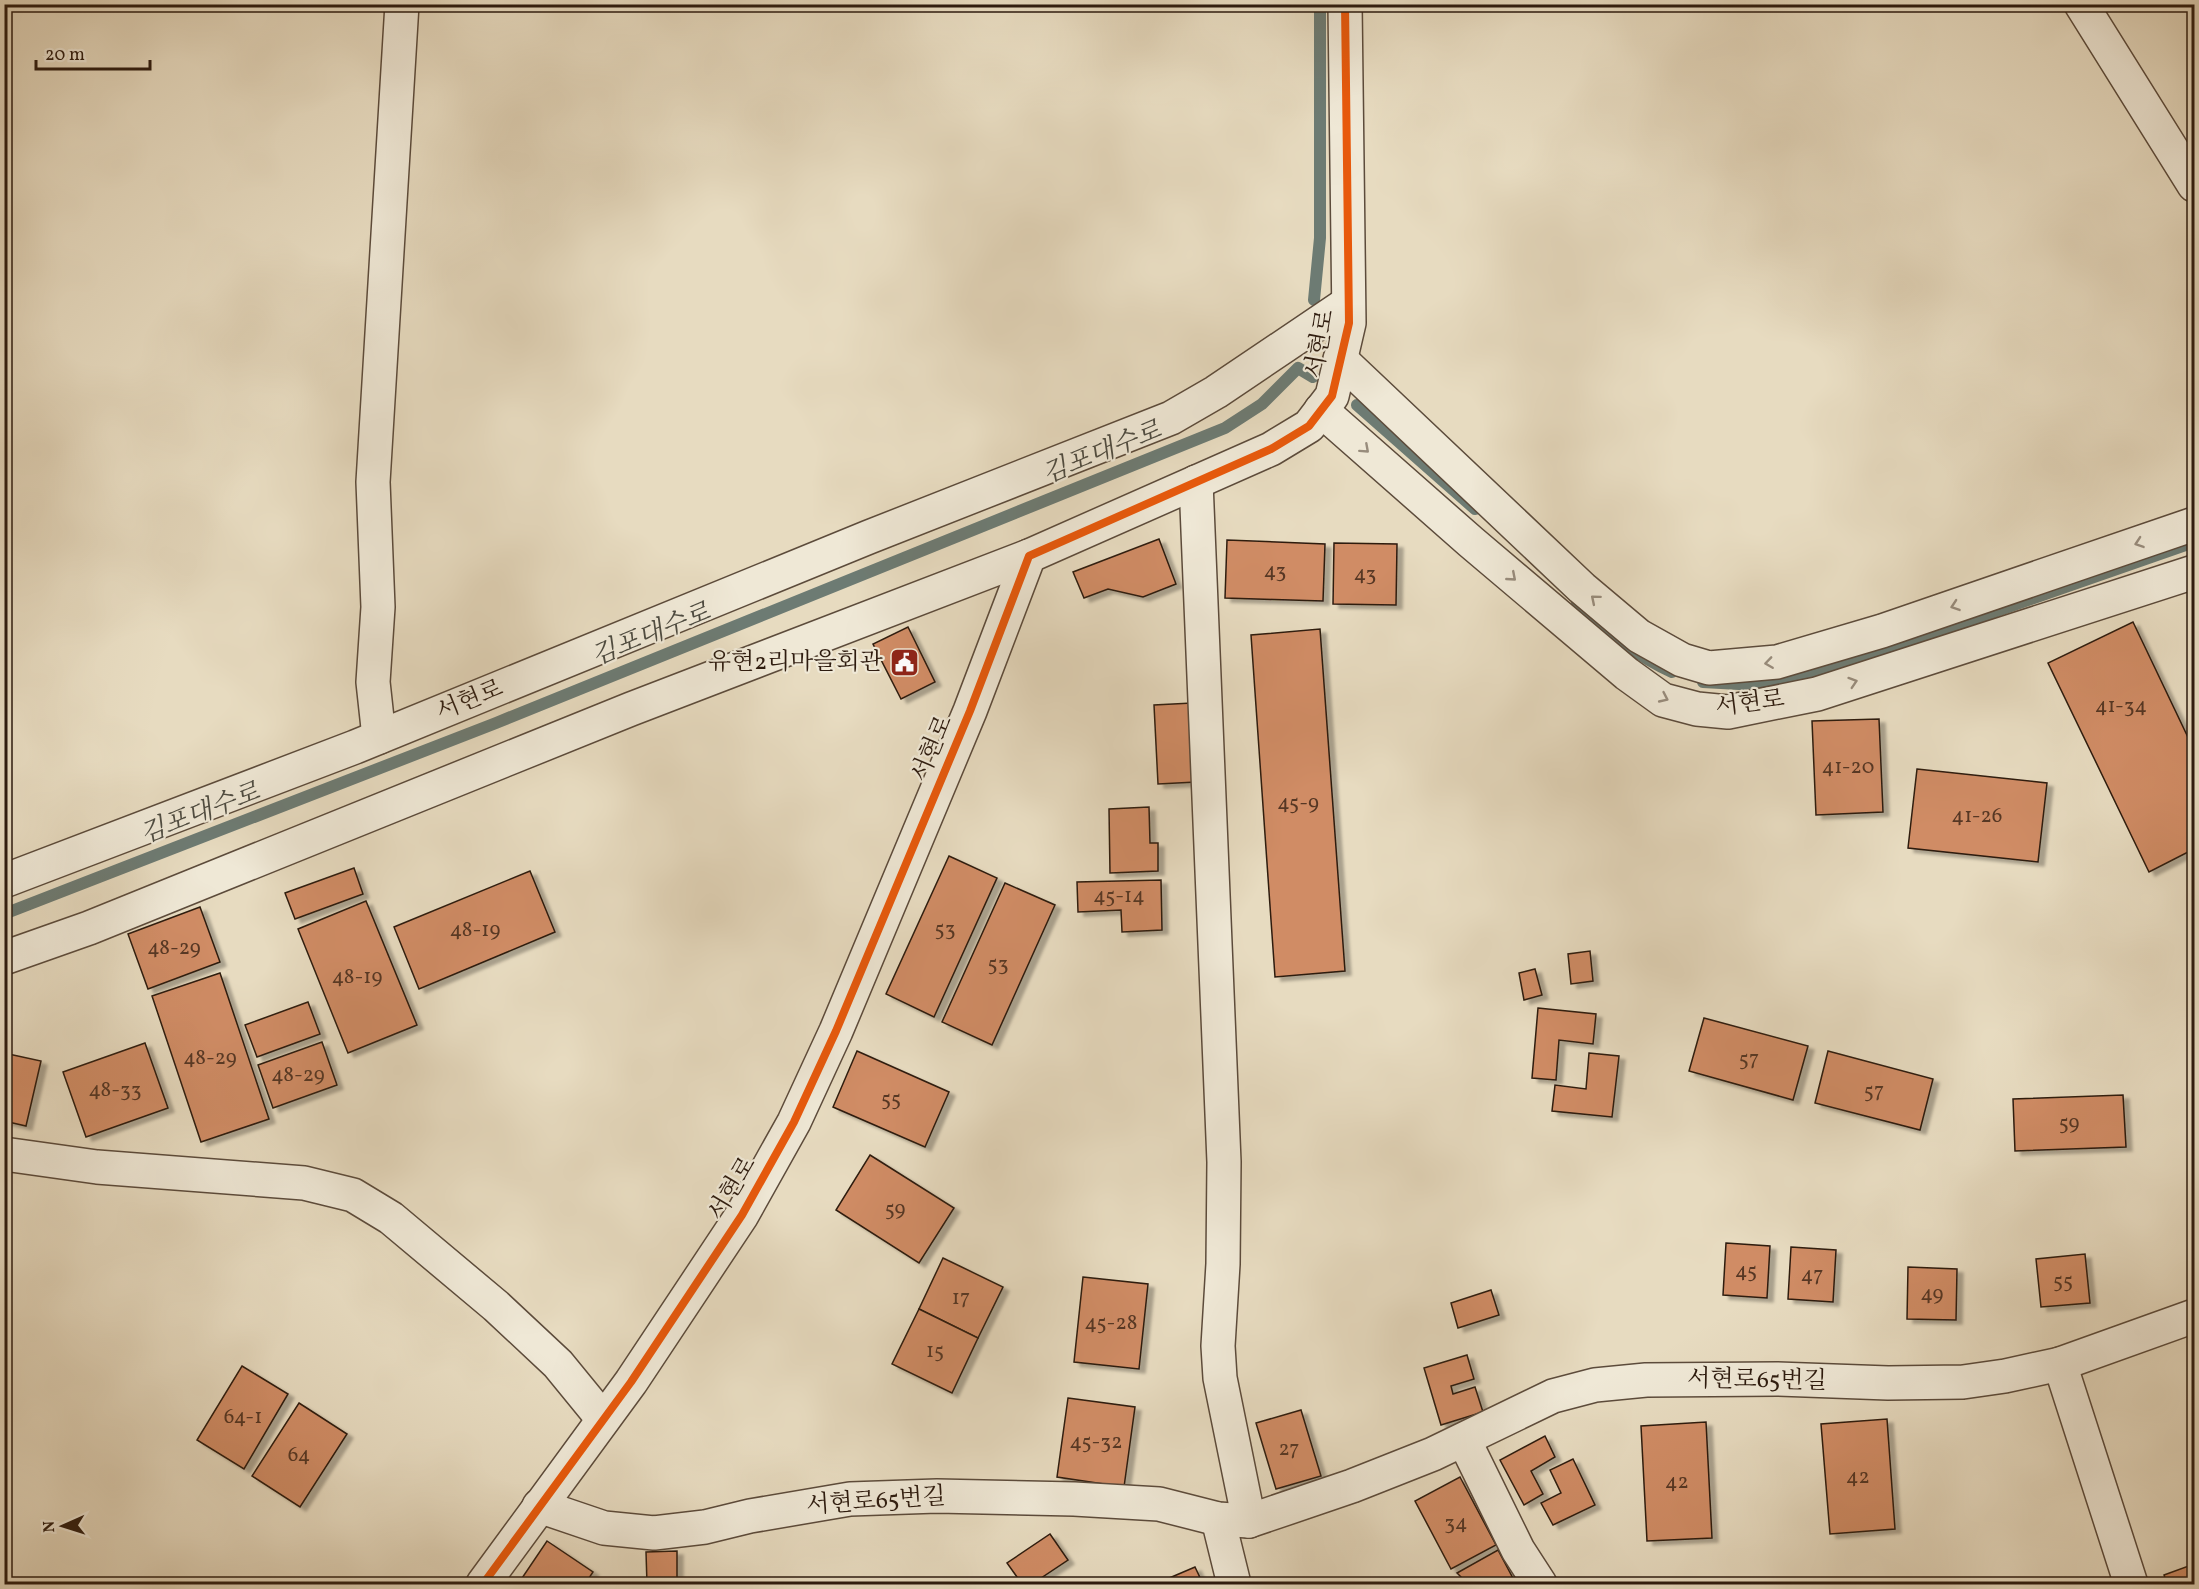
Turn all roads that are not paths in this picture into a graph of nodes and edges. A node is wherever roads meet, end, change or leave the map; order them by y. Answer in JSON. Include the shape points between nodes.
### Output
{"nodes":[{"id":1,"x":402,"y":4,"type":"edge"},
{"id":2,"x":1346,"y":4,"type":"edge"},
{"id":3,"x":2081,"y":4,"type":"edge"},
{"id":4,"x":2194,"y":185,"type":"edge"},
{"id":5,"x":1348,"y":303,"type":"junction"},
{"id":6,"x":1340,"y":359,"type":"junction"},
{"id":7,"x":1322,"y":410,"type":"junction"},
{"id":8,"x":1196,"y":482,"type":"junction"},
{"id":9,"x":2194,"y":524,"type":"edge"},
{"id":10,"x":1029,"y":556,"type":"junction"},
{"id":11,"x":2194,"y":572,"type":"edge"},
{"id":12,"x":380,"y":737,"type":"junction"},
{"id":13,"x":4,"y":881,"type":"edge"},
{"id":14,"x":4,"y":958,"type":"edge"},
{"id":15,"x":4,"y":1154,"type":"edge"},
{"id":16,"x":2194,"y":1316,"type":"edge"},
{"id":17,"x":2060,"y":1364,"type":"junction"},
{"id":18,"x":603,"y":1419,"type":"junction"},
{"id":19,"x":1464,"y":1440,"type":"junction"},
{"id":20,"x":539,"y":1506,"type":"junction"},
{"id":21,"x":1233,"y":1520,"type":"junction"},
{"id":22,"x":483,"y":1584,"type":"edge"},
{"id":23,"x":1234,"y":1584,"type":"edge"},
{"id":24,"x":1539,"y":1584,"type":"edge"},
{"id":25,"x":2131,"y":1584,"type":"edge"}],
"edges":[{"from":1,"to":12,"type":"street","via":[[373,482],[378,607],[373,682]]},
{"from":2,"to":5,"type":"street","name":"서현로"},
{"from":3,"to":4,"type":"street"},
{"from":5,"to":6,"type":"street","name":"서현로","via":[[1349,323]]},
{"from":5,"to":12,"type":"street","name":"서현로","via":[[1171,418]]},
{"from":6,"to":7,"type":"street","name":"서현로","via":[[1332,396]]},
{"from":9,"to":6,"type":"street","one_way":true,"via":[[1777,663],[1709,668],[1682,660],[1639,636],[1582,588]]},
{"from":7,"to":8,"type":"street","name":"서현로","via":[[1309,426],[1271,449]]},
{"from":7,"to":11,"type":"street","name":"서현로","one_way":true,"via":[[1479,550],[1627,674],[1663,700],[1697,709],[1728,711],[1817,694]]},
{"from":8,"to":10,"type":"street","name":"서현로"},
{"from":8,"to":21,"type":"street","via":[[1223,1150],[1219,1367]]},
{"from":10,"to":14,"type":"street","name":"서현로"},
{"from":10,"to":18,"type":"street","name":"서현로","via":[[951,755],[794,1122],[742,1215]]},
{"from":12,"to":13,"type":"street","name":"서현로"},
{"from":15,"to":18,"type":"street","via":[[97,1167],[304,1183],[353,1195],[391,1218],[496,1305],[558,1364]]},
{"from":16,"to":17,"type":"street","name":"서현로65번길"},
{"from":17,"to":19,"type":"street","name":"서현로65번길","via":[[1963,1382],[1647,1380],[1595,1385],[1553,1396]]},
{"from":17,"to":25,"type":"street"},
{"from":18,"to":20,"type":"street","name":"서현로"},
{"from":19,"to":21,"type":"street","name":"서현로65번길","via":[[1352,1486]]},
{"from":19,"to":24,"type":"street"},
{"from":20,"to":21,"type":"street","name":"서현로65번길","via":[[604,1528],[654,1533],[850,1499],[937,1496],[1158,1504]]},
{"from":20,"to":22,"type":"street","name":"서현로"},
{"from":21,"to":23,"type":"street"}]}
